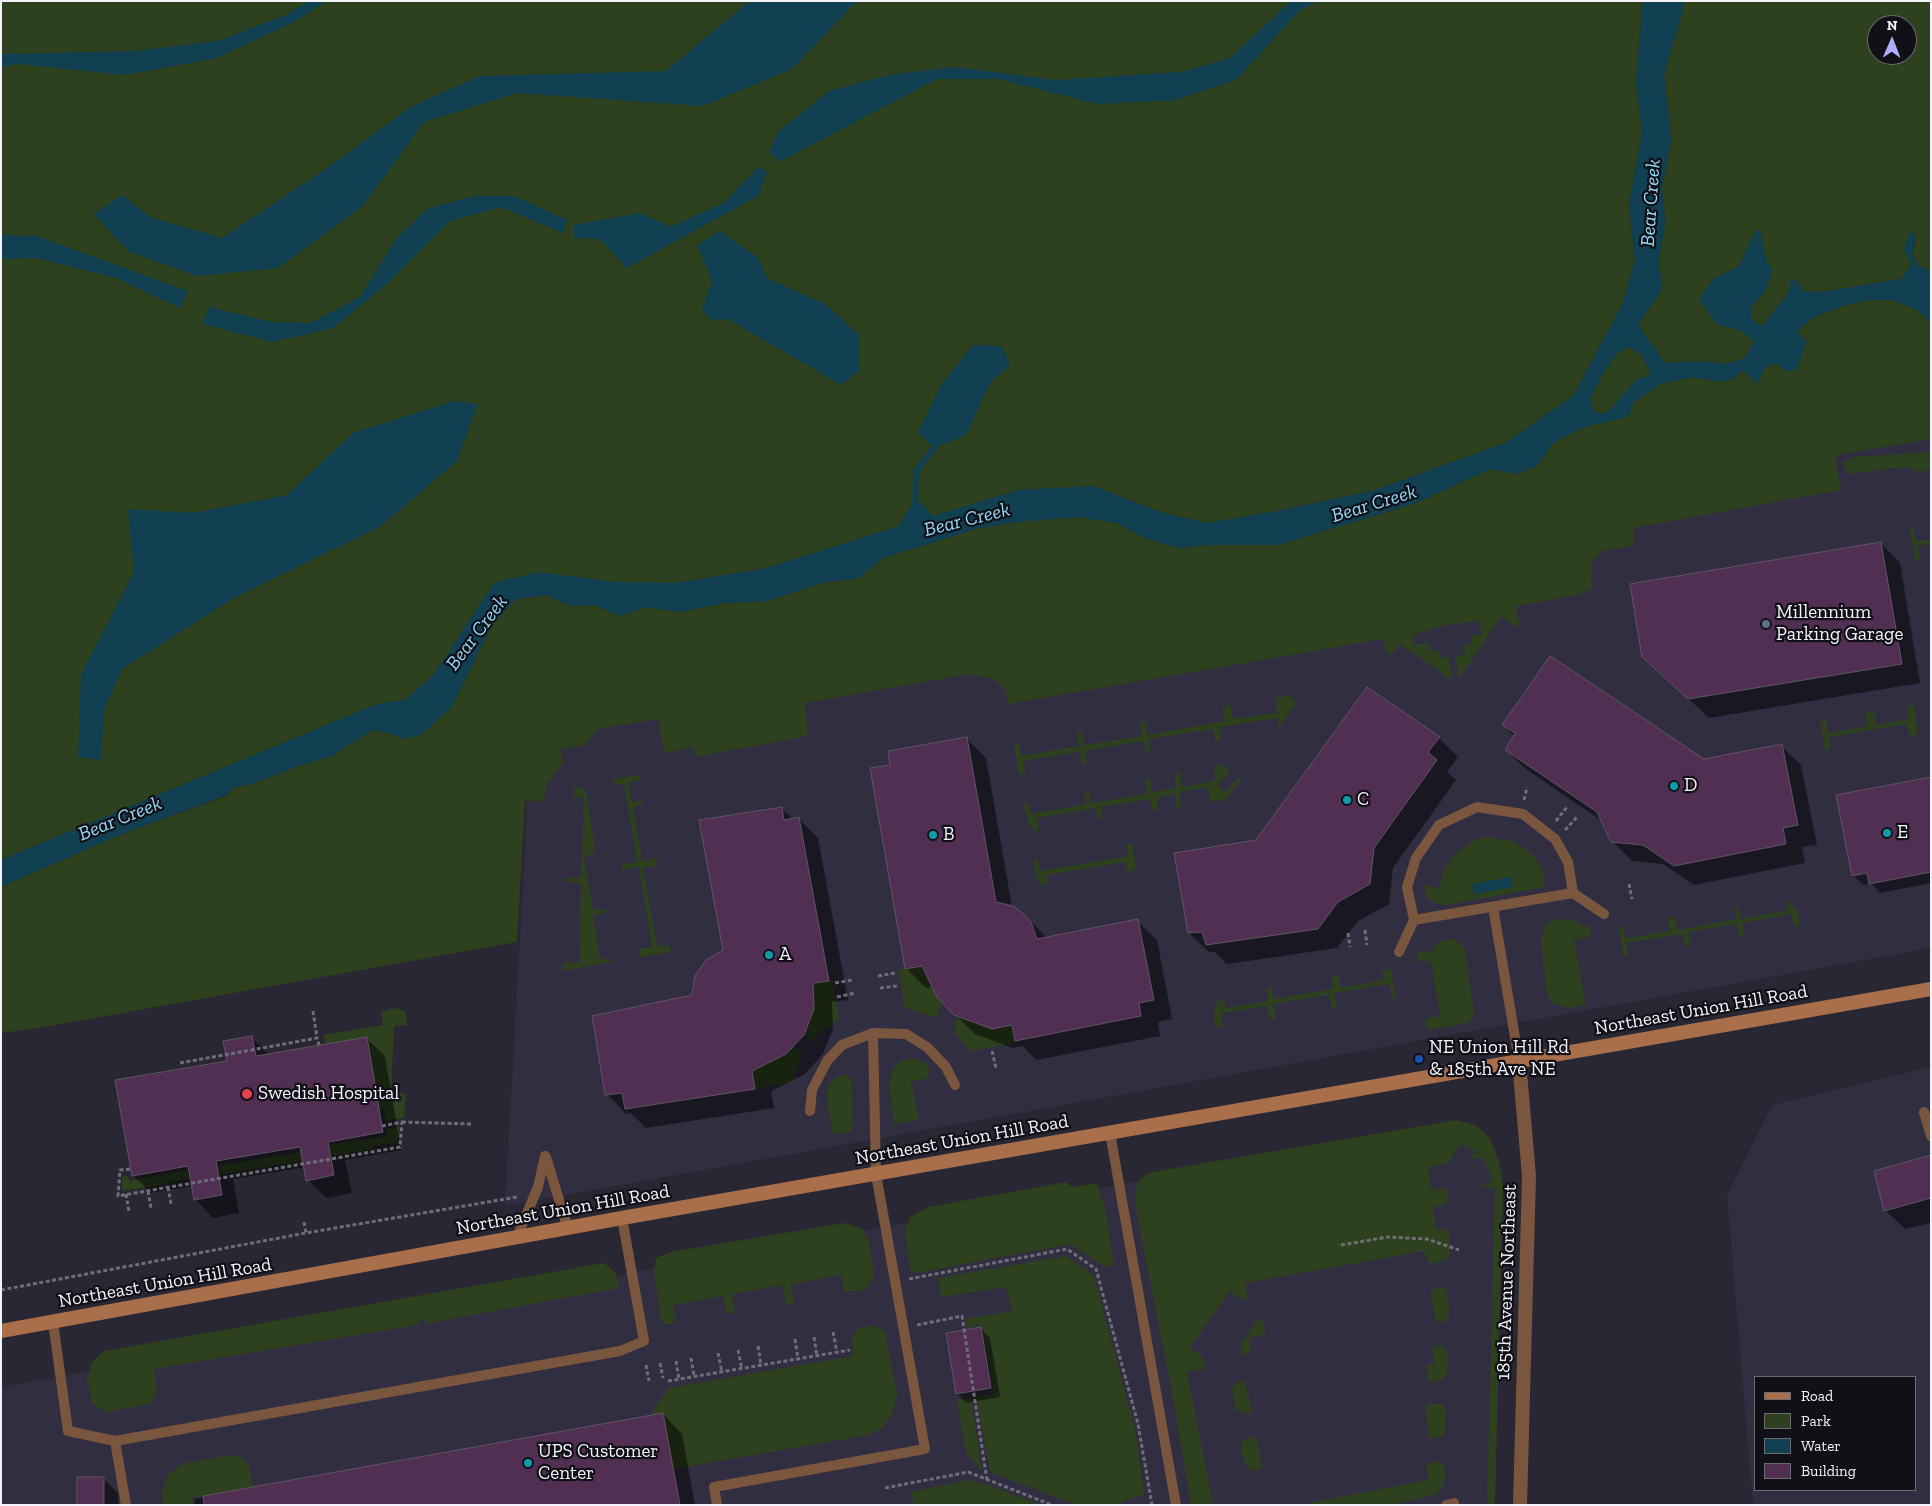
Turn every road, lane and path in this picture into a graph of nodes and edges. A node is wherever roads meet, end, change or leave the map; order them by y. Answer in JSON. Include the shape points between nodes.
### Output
{"nodes":[{"id":1,"x":1527,"y":788,"type":"dead end"},
{"id":2,"x":1523,"y":805,"type":"dead end"},
{"id":3,"x":1567,"y":808,"type":"dead end"},
{"id":4,"x":1577,"y":817,"type":"dead end"},
{"id":5,"x":1555,"y":821,"type":"dead end"},
{"id":6,"x":1564,"y":830,"type":"dead end"},
{"id":7,"x":1629,"y":884,"type":"dead end"},
{"id":8,"x":1573,"y":894,"type":"junction"},
{"id":9,"x":1632,"y":899,"type":"dead end"},
{"id":10,"x":1493,"y":907,"type":"junction"},
{"id":11,"x":1604,"y":914,"type":"dead end"},
{"id":12,"x":1414,"y":920,"type":"junction"},
{"id":13,"x":1364,"y":930,"type":"dead end"},
{"id":14,"x":1348,"y":933,"type":"dead end"},
{"id":15,"x":1367,"y":945,"type":"dead end"},
{"id":16,"x":1350,"y":947,"type":"dead end"},
{"id":17,"x":1399,"y":952,"type":"dead end"},
{"id":18,"x":895,"y":973,"type":"dead end"},
{"id":19,"x":878,"y":976,"type":"dead end"},
{"id":20,"x":852,"y":980,"type":"dead end"},
{"id":21,"x":835,"y":983,"type":"dead end"},
{"id":22,"x":898,"y":986,"type":"dead end"},
{"id":23,"x":880,"y":988,"type":"dead end"},
{"id":24,"x":1931,"y":989,"type":"edge"},
{"id":25,"x":855,"y":993,"type":"dead end"},
{"id":26,"x":837,"y":997,"type":"dead end"},
{"id":27,"x":312,"y":1011,"type":"dead end"},
{"id":28,"x":873,"y":1033,"type":"junction"},
{"id":29,"x":318,"y":1038,"type":"junction"},
{"id":30,"x":319,"y":1045,"type":"dead end"},
{"id":31,"x":992,"y":1050,"type":"dead end"},
{"id":32,"x":1518,"y":1061,"type":"junction"},
{"id":33,"x":180,"y":1063,"type":"dead end"},
{"id":34,"x":996,"y":1068,"type":"dead end"},
{"id":35,"x":955,"y":1085,"type":"dead end"},
{"id":36,"x":810,"y":1112,"type":"dead end"},
{"id":37,"x":1924,"y":1112,"type":"dead end"},
{"id":38,"x":402,"y":1122,"type":"junction"},
{"id":39,"x":471,"y":1124,"type":"dead end"},
{"id":40,"x":382,"y":1126,"type":"dead end"},
{"id":41,"x":1110,"y":1133,"type":"junction"},
{"id":42,"x":1931,"y":1136,"type":"edge"},
{"id":43,"x":130,"y":1168,"type":"dead end"},
{"id":44,"x":876,"y":1174,"type":"junction"},
{"id":45,"x":168,"y":1187,"type":"junction"},
{"id":46,"x":148,"y":1191,"type":"junction"},
{"id":47,"x":126,"y":1194,"type":"junction"},
{"id":48,"x":524,"y":1196,"type":"dead end"},
{"id":49,"x":171,"y":1204,"type":"dead end"},
{"id":50,"x":152,"y":1208,"type":"dead end"},
{"id":51,"x":129,"y":1212,"type":"dead end"},
{"id":52,"x":622,"y":1218,"type":"junction"},
{"id":53,"x":304,"y":1222,"type":"dead end"},
{"id":54,"x":568,"y":1229,"type":"junction"},
{"id":55,"x":306,"y":1233,"type":"junction"},
{"id":56,"x":516,"y":1239,"type":"junction"},
{"id":57,"x":1341,"y":1245,"type":"dead end"},
{"id":58,"x":1459,"y":1250,"type":"dead end"},
{"id":59,"x":894,"y":1282,"type":"junction"},
{"id":60,"x":1,"y":1290,"type":"edge"},
{"id":61,"x":53,"y":1322,"type":"junction"},
{"id":62,"x":902,"y":1328,"type":"junction"},
{"id":63,"x":1,"y":1332,"type":"edge"},
{"id":64,"x":833,"y":1332,"type":"dead end"},
{"id":65,"x":814,"y":1337,"type":"dead end"},
{"id":66,"x":795,"y":1339,"type":"dead end"},
{"id":67,"x":758,"y":1346,"type":"dead end"},
{"id":68,"x":738,"y":1350,"type":"dead end"},
{"id":69,"x":850,"y":1350,"type":"dead end"},
{"id":70,"x":718,"y":1353,"type":"dead end"},
{"id":71,"x":837,"y":1353,"type":"junction"},
{"id":72,"x":817,"y":1356,"type":"junction"},
{"id":73,"x":691,"y":1358,"type":"dead end"},
{"id":74,"x":798,"y":1359,"type":"junction"},
{"id":75,"x":676,"y":1361,"type":"dead end"},
{"id":76,"x":660,"y":1363,"type":"dead end"},
{"id":77,"x":761,"y":1365,"type":"junction"},
{"id":78,"x":646,"y":1366,"type":"dead end"},
{"id":79,"x":742,"y":1368,"type":"junction"},
{"id":80,"x":722,"y":1372,"type":"junction"},
{"id":81,"x":694,"y":1376,"type":"junction"},
{"id":82,"x":663,"y":1378,"type":"dead end"},
{"id":83,"x":679,"y":1379,"type":"junction"},
{"id":84,"x":649,"y":1381,"type":"dead end"},
{"id":85,"x":668,"y":1381,"type":"dead end"},
{"id":86,"x":115,"y":1441,"type":"junction"},
{"id":87,"x":987,"y":1480,"type":"junction"},
{"id":88,"x":885,"y":1488,"type":"dead end"},
{"id":89,"x":126,"y":1505,"type":"edge"},
{"id":90,"x":717,"y":1505,"type":"edge"},
{"id":91,"x":1052,"y":1505,"type":"edge"},
{"id":92,"x":1152,"y":1505,"type":"edge"},
{"id":93,"x":1176,"y":1505,"type":"edge"},
{"id":94,"x":1520,"y":1505,"type":"edge"}],
"edges":[{"from":1,"to":2,"type":"path"},
{"from":3,"to":5,"type":"path"},
{"from":4,"to":6,"type":"path"},
{"from":7,"to":9,"type":"path"},
{"from":8,"to":10,"type":"lane"},
{"from":8,"to":11,"type":"lane"},
{"from":8,"to":12,"type":"lane","via":[[1568,862],[1555,839],[1523,814],[1477,807],[1439,825],[1416,858],[1408,887]]},
{"from":10,"to":12,"type":"lane"},
{"from":10,"to":32,"type":"lane"},
{"from":12,"to":17,"type":"lane"},
{"from":13,"to":15,"type":"path"},
{"from":14,"to":16,"type":"path"},
{"from":18,"to":19,"type":"path"},
{"from":20,"to":21,"type":"path"},
{"from":22,"to":23,"type":"path"},
{"from":24,"to":32,"type":"main road","name":"Northeast Union Hill Road"},
{"from":25,"to":26,"type":"path"},
{"from":27,"to":29,"type":"path"},
{"from":28,"to":35,"type":"lane","via":[[906,1034],[927,1047],[946,1067]]},
{"from":28,"to":36,"type":"lane","via":[[842,1045],[826,1061],[812,1090]]},
{"from":28,"to":44,"type":"lane"},
{"from":29,"to":30,"type":"path"},
{"from":29,"to":33,"type":"path"},
{"from":31,"to":34,"type":"path"},
{"from":32,"to":41,"type":"main road","name":"Northeast Union Hill Road"},
{"from":32,"to":94,"type":"street","name":"185th Avenue Northeast","via":[[1529,1176]]},
{"from":37,"to":42,"type":"lane"},
{"from":38,"to":39,"type":"path"},
{"from":38,"to":40,"type":"path"},
{"from":38,"to":45,"type":"path","via":[[400,1147]]},
{"from":41,"to":44,"type":"main road","name":"Northeast Union Hill Road"},
{"from":41,"to":93,"type":"lane"},
{"from":43,"to":47,"type":"path","via":[[120,1170],[118,1196]]},
{"from":44,"to":52,"type":"main road","name":"Northeast Union Hill Road"},
{"from":44,"to":59,"type":"lane"},
{"from":45,"to":46,"type":"path"},
{"from":45,"to":49,"type":"path"},
{"from":46,"to":47,"type":"path"},
{"from":46,"to":50,"type":"path"},
{"from":47,"to":51,"type":"path"},
{"from":48,"to":55,"type":"path"},
{"from":52,"to":54,"type":"main road","name":"Northeast Union Hill Road"},
{"from":52,"to":86,"type":"lane","via":[[644,1341],[620,1351]]},
{"from":53,"to":55,"type":"path"},
{"from":54,"to":56,"type":"main road","name":"Northeast Union Hill Road"},
{"from":54,"to":56,"type":"lane","via":[[546,1156],[538,1187]]},
{"from":55,"to":60,"type":"path"},
{"from":56,"to":61,"type":"main road","name":"Northeast Union Hill Road"},
{"from":57,"to":58,"type":"path","via":[[1388,1237],[1427,1239]]},
{"from":59,"to":62,"type":"lane"},
{"from":59,"to":92,"type":"path","via":[[1067,1249],[1096,1269],[1138,1424]]},
{"from":61,"to":63,"type":"main road","name":"Northeast Union Hill Road"},
{"from":61,"to":86,"type":"lane","via":[[68,1430]]},
{"from":62,"to":87,"type":"path","via":[[962,1316]]},
{"from":62,"to":90,"type":"lane","via":[[925,1449],[714,1487]]},
{"from":64,"to":71,"type":"path"},
{"from":65,"to":72,"type":"path"},
{"from":66,"to":74,"type":"path"},
{"from":67,"to":77,"type":"path"},
{"from":68,"to":79,"type":"path"},
{"from":69,"to":71,"type":"path"},
{"from":70,"to":80,"type":"path"},
{"from":71,"to":72,"type":"path"},
{"from":72,"to":74,"type":"path"},
{"from":73,"to":81,"type":"path"},
{"from":74,"to":77,"type":"path"},
{"from":75,"to":83,"type":"path"},
{"from":76,"to":82,"type":"path"},
{"from":77,"to":79,"type":"path"},
{"from":78,"to":84,"type":"path"},
{"from":79,"to":80,"type":"path"},
{"from":80,"to":81,"type":"path"},
{"from":81,"to":83,"type":"path"},
{"from":83,"to":85,"type":"path"},
{"from":86,"to":89,"type":"lane"},
{"from":87,"to":88,"type":"path","via":[[968,1472]]},
{"from":87,"to":91,"type":"path"}]}
